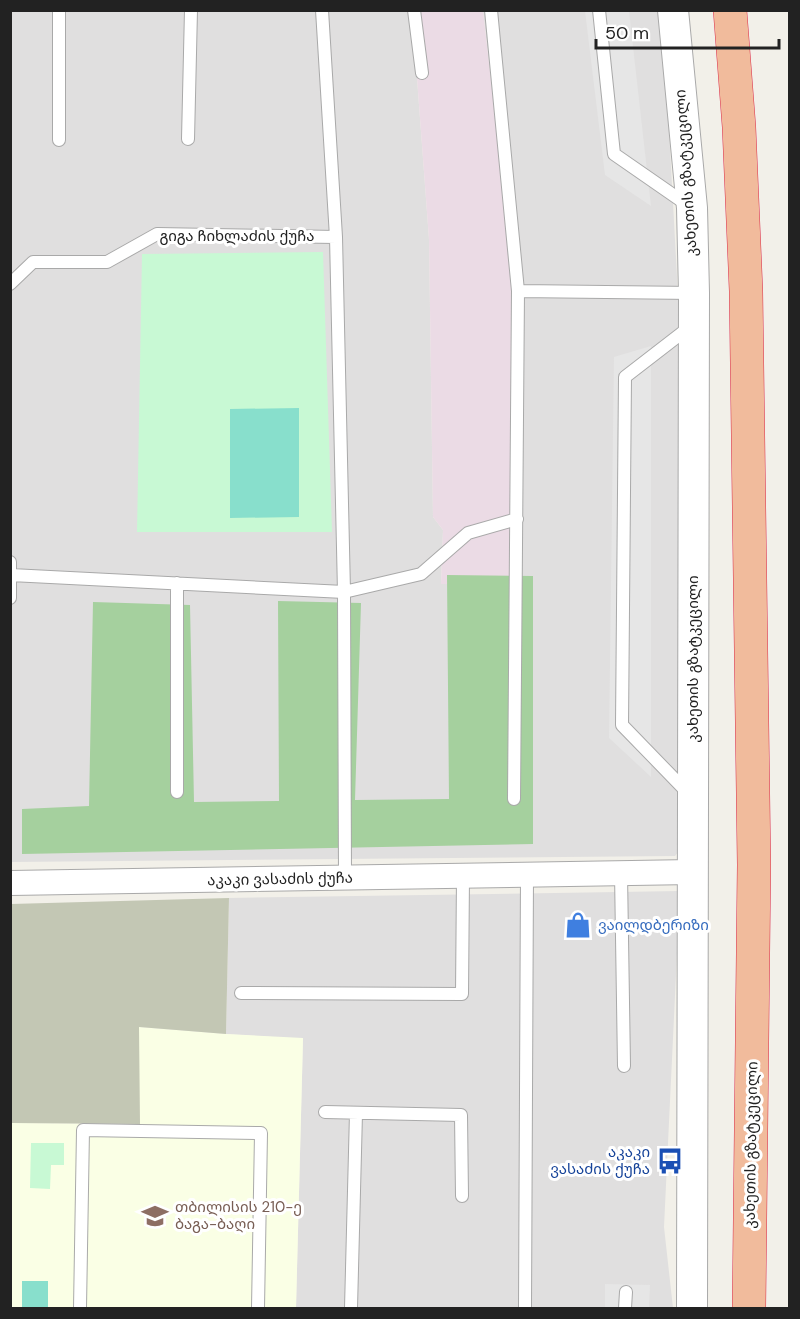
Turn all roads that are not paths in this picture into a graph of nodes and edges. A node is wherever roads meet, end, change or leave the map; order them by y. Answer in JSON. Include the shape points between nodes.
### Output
{"nodes":[{"id":1,"x":59,"y":10,"type":"edge"},
{"id":2,"x":191,"y":10,"type":"edge"},
{"id":3,"x":322,"y":10,"type":"edge"},
{"id":4,"x":414,"y":10,"type":"edge"},
{"id":5,"x":491,"y":10,"type":"edge"},
{"id":6,"x":599,"y":10,"type":"edge"},
{"id":7,"x":673,"y":10,"type":"edge"},
{"id":8,"x":730,"y":10,"type":"edge"},
{"id":9,"x":422,"y":73,"type":"dead end"},
{"id":10,"x":188,"y":139,"type":"dead end"},
{"id":11,"x":59,"y":140,"type":"dead end"},
{"id":12,"x":692,"y":208,"type":"junction"},
{"id":13,"x":336,"y":237,"type":"junction"},
{"id":14,"x":10,"y":284,"type":"edge"},
{"id":15,"x":518,"y":291,"type":"junction"},
{"id":16,"x":694,"y":293,"type":"junction"},
{"id":17,"x":694,"y":323,"type":"junction"},
{"id":18,"x":516,"y":519,"type":"junction"},
{"id":19,"x":10,"y":562,"type":"edge"},
{"id":20,"x":11,"y":575,"type":"edge"},
{"id":21,"x":177,"y":583,"type":"junction"},
{"id":22,"x":344,"y":592,"type":"junction"},
{"id":23,"x":10,"y":598,"type":"edge"},
{"id":24,"x":177,"y":792,"type":"dead end"},
{"id":25,"x":693,"y":798,"type":"junction"},
{"id":26,"x":514,"y":800,"type":"dead end"},
{"id":27,"x":693,"y":872,"type":"junction"},
{"id":28,"x":621,"y":873,"type":"junction"},
{"id":29,"x":527,"y":875,"type":"junction"},
{"id":30,"x":463,"y":876,"type":"junction"},
{"id":31,"x":345,"y":878,"type":"junction"},
{"id":32,"x":10,"y":884,"type":"edge"},
{"id":33,"x":241,"y":993,"type":"dead end"},
{"id":34,"x":624,"y":1066,"type":"dead end"},
{"id":35,"x":325,"y":1112,"type":"dead end"},
{"id":36,"x":356,"y":1113,"type":"junction"},
{"id":37,"x":462,"y":1196,"type":"dead end"},
{"id":38,"x":626,"y":1292,"type":"dead end"},
{"id":39,"x":80,"y":1308,"type":"edge"},
{"id":40,"x":258,"y":1308,"type":"edge"},
{"id":41,"x":351,"y":1308,"type":"edge"},
{"id":42,"x":525,"y":1308,"type":"edge"},
{"id":43,"x":625,"y":1308,"type":"edge"},
{"id":44,"x":692,"y":1308,"type":"edge"},
{"id":45,"x":749,"y":1308,"type":"edge"}],
"edges":[{"from":1,"to":11,"type":"lane"},
{"from":2,"to":10,"type":"lane"},
{"from":3,"to":13,"type":"lane"},
{"from":4,"to":9,"type":"lane"},
{"from":5,"to":15,"type":"lane"},
{"from":6,"to":12,"type":"lane","via":[[614,154]]},
{"from":7,"to":12,"type":"street","name":"კახეთის გზატკეცილი"},
{"from":8,"to":45,"type":"highway","name":"კახეთის გზატკეცილი","via":[[746,291],[754,865]]},
{"from":12,"to":16,"type":"street","name":"კახეთის გზატკეცილი"},
{"from":13,"to":14,"type":"lane","name":"გიგა ჩიხლაძის ქუჩა","via":[[157,234],[108,261],[33,262]]},
{"from":13,"to":22,"type":"lane"},
{"from":15,"to":16,"type":"lane"},
{"from":15,"to":18,"type":"lane"},
{"from":16,"to":17,"type":"street","name":"კახეთის გზატკეცილი"},
{"from":17,"to":25,"type":"street","name":"კახეთის გზატკეცილი"},
{"from":17,"to":25,"type":"lane","via":[[625,377],[622,725]]},
{"from":18,"to":22,"type":"lane","via":[[468,533],[421,574]]},
{"from":18,"to":26,"type":"lane"},
{"from":19,"to":20,"type":"lane"},
{"from":20,"to":21,"type":"lane"},
{"from":20,"to":23,"type":"lane"},
{"from":21,"to":22,"type":"lane"},
{"from":21,"to":24,"type":"lane"},
{"from":22,"to":31,"type":"lane"},
{"from":25,"to":27,"type":"street","name":"კახეთის გზატკეცილი"},
{"from":27,"to":28,"type":"street","name":"აკაკი ვასაძის ქუჩა"},
{"from":27,"to":44,"type":"street","name":"კახეთის გზატკეცილი"},
{"from":28,"to":29,"type":"street","name":"აკაკი ვასაძის ქუჩა"},
{"from":28,"to":34,"type":"lane"},
{"from":29,"to":30,"type":"street","name":"აკაკი ვასაძის ქუჩა"},
{"from":29,"to":42,"type":"lane"},
{"from":30,"to":31,"type":"street","name":"აკაკი ვასაძის ქუჩა"},
{"from":30,"to":33,"type":"lane","via":[[462,993]]},
{"from":31,"to":32,"type":"street","name":"აკაკი ვასაძის ქუჩა"},
{"from":35,"to":36,"type":"lane"},
{"from":36,"to":37,"type":"lane","via":[[461,1115]]},
{"from":36,"to":41,"type":"lane"},
{"from":38,"to":43,"type":"lane"},
{"from":39,"to":40,"type":"lane","via":[[83,1130],[261,1133]]}]}
